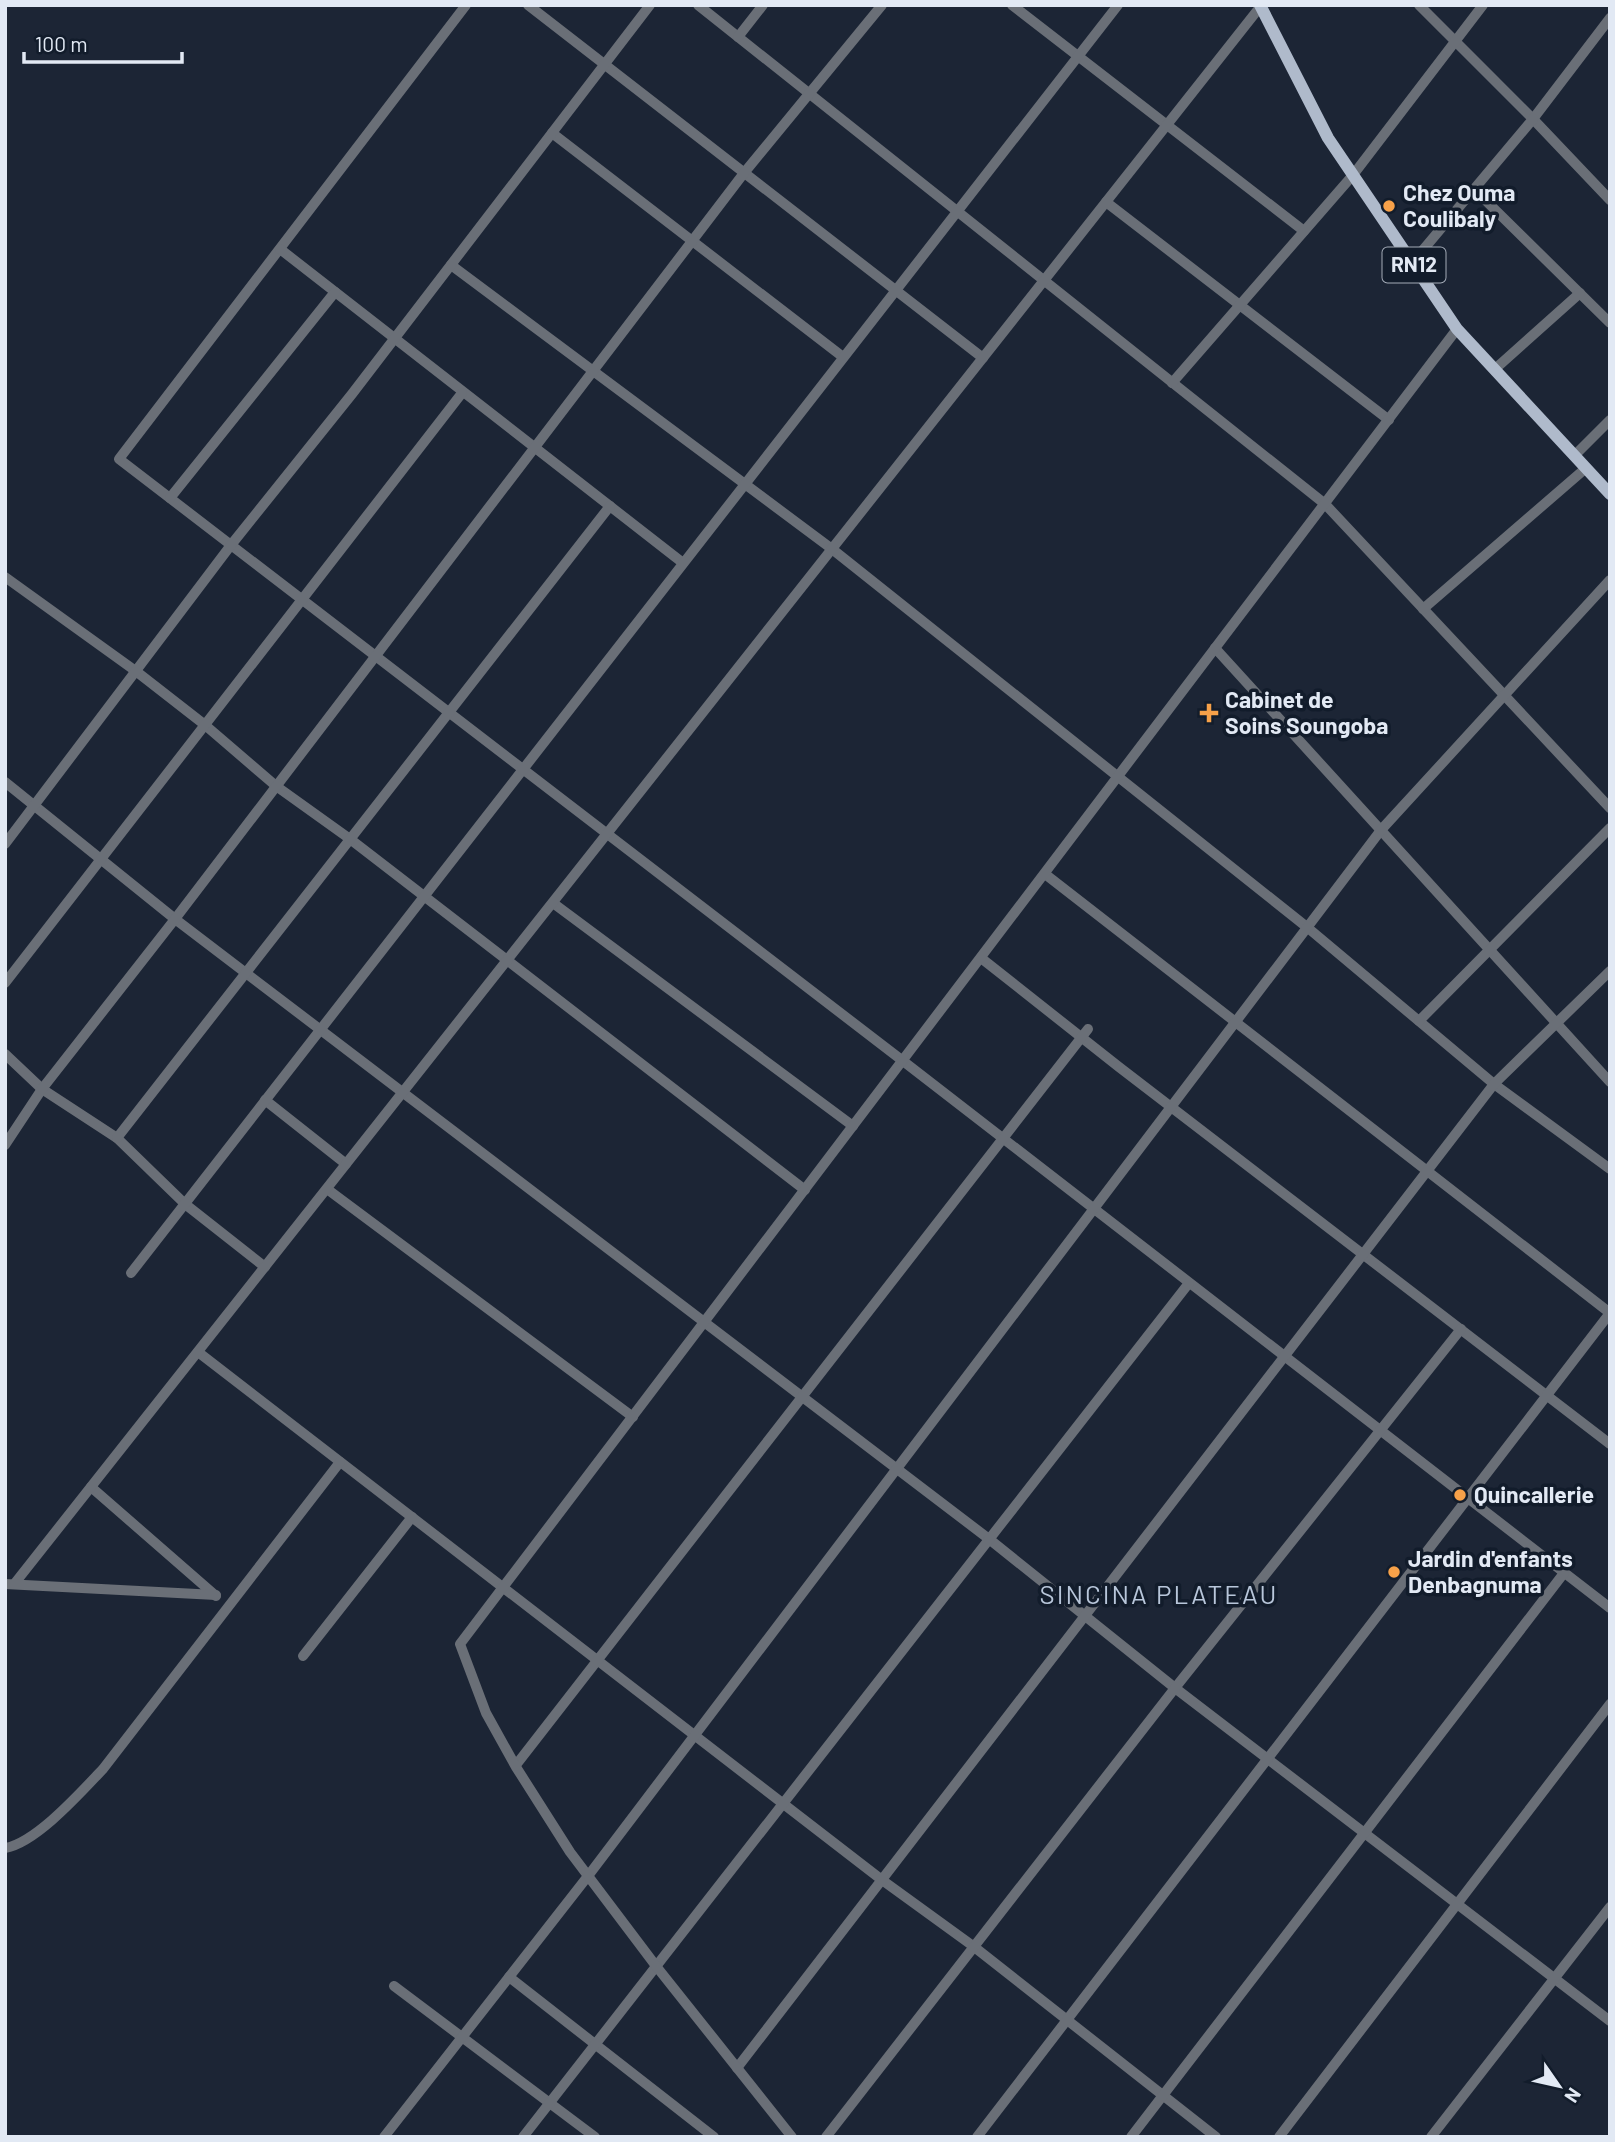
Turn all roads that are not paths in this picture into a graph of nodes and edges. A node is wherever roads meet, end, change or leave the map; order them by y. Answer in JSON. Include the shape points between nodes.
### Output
{"nodes":[{"id":1,"x":466,"y":5,"type":"edge"},
{"id":2,"x":528,"y":5,"type":"edge"},
{"id":3,"x":650,"y":5,"type":"edge"},
{"id":4,"x":698,"y":5,"type":"edge"},
{"id":5,"x":763,"y":5,"type":"edge"},
{"id":6,"x":882,"y":5,"type":"edge"},
{"id":7,"x":1012,"y":5,"type":"edge"},
{"id":8,"x":1118,"y":5,"type":"edge"},
{"id":9,"x":1419,"y":5,"type":"edge"},
{"id":10,"x":1483,"y":5,"type":"edge"},
{"id":11,"x":1260,"y":6,"type":"edge"},
{"id":12,"x":1610,"y":18,"type":"edge"},
{"id":13,"x":738,"y":37,"type":"junction"},
{"id":14,"x":1455,"y":41,"type":"junction"},
{"id":15,"x":1078,"y":55,"type":"junction"},
{"id":16,"x":605,"y":65,"type":"junction"},
{"id":17,"x":809,"y":94,"type":"junction"},
{"id":18,"x":1533,"y":118,"type":"junction"},
{"id":19,"x":1167,"y":125,"type":"junction"},
{"id":20,"x":552,"y":134,"type":"junction"},
{"id":21,"x":744,"y":173,"type":"junction"},
{"id":22,"x":1353,"y":175,"type":"junction"},
{"id":23,"x":1474,"y":189,"type":"junction"},
{"id":24,"x":1610,"y":200,"type":"edge"},
{"id":25,"x":1106,"y":202,"type":"junction"},
{"id":26,"x":957,"y":211,"type":"junction"},
{"id":27,"x":1304,"y":231,"type":"junction"},
{"id":28,"x":692,"y":241,"type":"junction"},
{"id":29,"x":279,"y":249,"type":"junction"},
{"id":30,"x":1412,"y":263,"type":"junction"},
{"id":31,"x":451,"y":265,"type":"junction"},
{"id":32,"x":1044,"y":281,"type":"junction"},
{"id":33,"x":895,"y":290,"type":"junction"},
{"id":34,"x":335,"y":292,"type":"junction"},
{"id":35,"x":1580,"y":293,"type":"junction"},
{"id":36,"x":1240,"y":305,"type":"junction"},
{"id":37,"x":1610,"y":323,"type":"edge"},
{"id":38,"x":1457,"y":329,"type":"junction"},
{"id":39,"x":394,"y":339,"type":"junction"},
{"id":40,"x":843,"y":358,"type":"junction"},
{"id":41,"x":983,"y":358,"type":"junction"},
{"id":42,"x":1495,"y":369,"type":"junction"},
{"id":43,"x":593,"y":371,"type":"junction"},
{"id":44,"x":1172,"y":383,"type":"junction"},
{"id":45,"x":462,"y":393,"type":"junction"},
{"id":46,"x":1389,"y":420,"type":"junction"},
{"id":47,"x":1610,"y":420,"type":"edge"},
{"id":48,"x":534,"y":448,"type":"junction"},
{"id":49,"x":1575,"y":455,"type":"junction"},
{"id":50,"x":1586,"y":468,"type":"junction"},
{"id":51,"x":744,"y":484,"type":"junction"},
{"id":52,"x":1610,"y":494,"type":"edge"},
{"id":53,"x":170,"y":498,"type":"junction"},
{"id":54,"x":1325,"y":504,"type":"junction"},
{"id":55,"x":610,"y":506,"type":"junction"},
{"id":56,"x":232,"y":545,"type":"junction"},
{"id":57,"x":832,"y":550,"type":"junction"},
{"id":58,"x":683,"y":563,"type":"junction"},
{"id":59,"x":5,"y":578,"type":"edge"},
{"id":60,"x":1610,"y":580,"type":"edge"},
{"id":61,"x":302,"y":599,"type":"junction"},
{"id":62,"x":1423,"y":609,"type":"junction"},
{"id":63,"x":1215,"y":649,"type":"junction"},
{"id":64,"x":376,"y":656,"type":"junction"},
{"id":65,"x":137,"y":672,"type":"junction"},
{"id":66,"x":1504,"y":695,"type":"junction"},
{"id":67,"x":448,"y":712,"type":"junction"},
{"id":68,"x":205,"y":725,"type":"junction"},
{"id":69,"x":523,"y":769,"type":"junction"},
{"id":70,"x":1119,"y":776,"type":"junction"},
{"id":71,"x":5,"y":782,"type":"edge"},
{"id":72,"x":276,"y":786,"type":"junction"},
{"id":73,"x":35,"y":806,"type":"junction"},
{"id":74,"x":1610,"y":807,"type":"edge"},
{"id":75,"x":1610,"y":828,"type":"edge"},
{"id":76,"x":1381,"y":830,"type":"junction"},
{"id":77,"x":607,"y":834,"type":"junction"},
{"id":78,"x":350,"y":839,"type":"junction"},
{"id":79,"x":5,"y":844,"type":"edge"},
{"id":80,"x":101,"y":859,"type":"junction"},
{"id":81,"x":1045,"y":874,"type":"junction"},
{"id":82,"x":424,"y":897,"type":"junction"},
{"id":83,"x":553,"y":902,"type":"junction"},
{"id":84,"x":175,"y":919,"type":"junction"},
{"id":85,"x":1308,"y":928,"type":"junction"},
{"id":86,"x":1490,"y":950,"type":"junction"},
{"id":87,"x":981,"y":958,"type":"junction"},
{"id":88,"x":506,"y":961,"type":"junction"},
{"id":89,"x":1610,"y":971,"type":"edge"},
{"id":90,"x":247,"y":974,"type":"junction"},
{"id":91,"x":5,"y":983,"type":"edge"},
{"id":92,"x":1419,"y":1021,"type":"junction"},
{"id":93,"x":1236,"y":1023,"type":"junction"},
{"id":94,"x":1556,"y":1023,"type":"junction"},
{"id":95,"x":320,"y":1030,"type":"junction"},
{"id":96,"x":1086,"y":1033,"type":"junction"},
{"id":97,"x":5,"y":1054,"type":"edge"},
{"id":98,"x":903,"y":1061,"type":"junction"},
{"id":99,"x":1610,"y":1082,"type":"edge"},
{"id":100,"x":1494,"y":1084,"type":"junction"},
{"id":101,"x":42,"y":1089,"type":"junction"},
{"id":102,"x":402,"y":1093,"type":"junction"},
{"id":103,"x":265,"y":1100,"type":"junction"},
{"id":104,"x":1173,"y":1106,"type":"junction"},
{"id":105,"x":853,"y":1126,"type":"junction"},
{"id":106,"x":1003,"y":1138,"type":"junction"},
{"id":107,"x":117,"y":1139,"type":"junction"},
{"id":108,"x":5,"y":1145,"type":"edge"},
{"id":109,"x":346,"y":1164,"type":"junction"},
{"id":110,"x":1610,"y":1169,"type":"edge"},
{"id":111,"x":1427,"y":1171,"type":"junction"},
{"id":112,"x":327,"y":1189,"type":"junction"},
{"id":113,"x":805,"y":1189,"type":"junction"},
{"id":114,"x":185,"y":1204,"type":"junction"},
{"id":115,"x":1094,"y":1210,"type":"junction"},
{"id":116,"x":1364,"y":1254,"type":"junction"},
{"id":117,"x":265,"y":1267,"type":"junction"},
{"id":118,"x":131,"y":1273,"type":"dead end"},
{"id":119,"x":1189,"y":1283,"type":"junction"},
{"id":120,"x":1610,"y":1313,"type":"edge"},
{"id":121,"x":705,"y":1322,"type":"junction"},
{"id":122,"x":1461,"y":1329,"type":"junction"},
{"id":123,"x":198,"y":1352,"type":"junction"},
{"id":124,"x":1284,"y":1356,"type":"junction"},
{"id":125,"x":1547,"y":1395,"type":"junction"},
{"id":126,"x":801,"y":1396,"type":"junction"},
{"id":127,"x":633,"y":1417,"type":"junction"},
{"id":128,"x":1380,"y":1431,"type":"junction"},
{"id":129,"x":1610,"y":1444,"type":"edge"},
{"id":130,"x":340,"y":1462,"type":"junction"},
{"id":131,"x":897,"y":1470,"type":"junction"},
{"id":132,"x":91,"y":1487,"type":"junction"},
{"id":133,"x":1468,"y":1498,"type":"junction"},
{"id":134,"x":412,"y":1517,"type":"junction"},
{"id":135,"x":989,"y":1539,"type":"junction"},
{"id":136,"x":1564,"y":1573,"type":"junction"},
{"id":137,"x":10,"y":1584,"type":"edge"},
{"id":138,"x":503,"y":1588,"type":"junction"},
{"id":139,"x":216,"y":1595,"type":"junction"},
{"id":140,"x":229,"y":1606,"type":"junction"},
{"id":141,"x":1610,"y":1608,"type":"edge"},
{"id":142,"x":1085,"y":1616,"type":"junction"},
{"id":143,"x":303,"y":1656,"type":"dead end"},
{"id":144,"x":597,"y":1660,"type":"junction"},
{"id":145,"x":1175,"y":1688,"type":"junction"},
{"id":146,"x":1610,"y":1704,"type":"edge"},
{"id":147,"x":695,"y":1736,"type":"junction"},
{"id":148,"x":1268,"y":1758,"type":"junction"},
{"id":149,"x":516,"y":1765,"type":"junction"},
{"id":150,"x":783,"y":1803,"type":"junction"},
{"id":151,"x":1364,"y":1832,"type":"junction"},
{"id":152,"x":5,"y":1848,"type":"edge"},
{"id":153,"x":589,"y":1876,"type":"junction"},
{"id":154,"x":882,"y":1880,"type":"junction"},
{"id":155,"x":1457,"y":1903,"type":"junction"},
{"id":156,"x":1610,"y":1907,"type":"edge"},
{"id":157,"x":972,"y":1946,"type":"junction"},
{"id":158,"x":656,"y":1966,"type":"junction"},
{"id":159,"x":509,"y":1977,"type":"junction"},
{"id":160,"x":1555,"y":1978,"type":"junction"},
{"id":161,"x":394,"y":1986,"type":"dead end"},
{"id":162,"x":1610,"y":2021,"type":"edge"},
{"id":163,"x":1066,"y":2022,"type":"junction"},
{"id":164,"x":462,"y":2037,"type":"junction"},
{"id":165,"x":595,"y":2045,"type":"junction"},
{"id":166,"x":737,"y":2068,"type":"junction"},
{"id":167,"x":1163,"y":2096,"type":"junction"},
{"id":168,"x":549,"y":2103,"type":"junction"},
{"id":169,"x":384,"y":2137,"type":"edge"},
{"id":170,"x":523,"y":2137,"type":"edge"},
{"id":171,"x":595,"y":2137,"type":"edge"},
{"id":172,"x":714,"y":2137,"type":"edge"},
{"id":173,"x":792,"y":2137,"type":"edge"},
{"id":174,"x":826,"y":2137,"type":"edge"},
{"id":175,"x":977,"y":2137,"type":"edge"},
{"id":176,"x":1131,"y":2137,"type":"edge"},
{"id":177,"x":1216,"y":2137,"type":"edge"},
{"id":178,"x":1279,"y":2137,"type":"edge"},
{"id":179,"x":1431,"y":2137,"type":"edge"}],
"edges":[{"from":1,"to":29,"type":"street"},
{"from":2,"to":16,"type":"street"},
{"from":3,"to":16,"type":"street"},
{"from":4,"to":13,"type":"street"},
{"from":5,"to":13,"type":"street"},
{"from":6,"to":17,"type":"street"},
{"from":7,"to":15,"type":"street"},
{"from":8,"to":15,"type":"street"},
{"from":9,"to":14,"type":"street"},
{"from":10,"to":14,"type":"street"},
{"from":11,"to":19,"type":"street"},
{"from":11,"to":22,"type":"main road","number":"RN12","via":[[1328,138]]},
{"from":12,"to":18,"type":"street"},
{"from":13,"to":17,"type":"street"},
{"from":14,"to":18,"type":"street"},
{"from":14,"to":22,"type":"street"},
{"from":15,"to":19,"type":"street"},
{"from":15,"to":26,"type":"street"},
{"from":16,"to":20,"type":"street"},
{"from":16,"to":21,"type":"street"},
{"from":17,"to":21,"type":"street"},
{"from":17,"to":26,"type":"street"},
{"from":18,"to":23,"type":"street"},
{"from":18,"to":24,"type":"street"},
{"from":19,"to":25,"type":"street"},
{"from":19,"to":27,"type":"street"},
{"from":20,"to":28,"type":"street"},
{"from":20,"to":31,"type":"street"},
{"from":21,"to":28,"type":"street"},
{"from":21,"to":33,"type":"street"},
{"from":22,"to":27,"type":"street"},
{"from":22,"to":30,"type":"main road","number":"RN12"},
{"from":23,"to":30,"type":"street"},
{"from":23,"to":35,"type":"street"},
{"from":25,"to":32,"type":"street"},
{"from":25,"to":36,"type":"street"},
{"from":26,"to":32,"type":"street"},
{"from":26,"to":33,"type":"street"},
{"from":27,"to":36,"type":"street"},
{"from":28,"to":40,"type":"street"},
{"from":28,"to":43,"type":"street"},
{"from":29,"to":34,"type":"street"},
{"from":29,"to":53,"type":"street","via":[[119,459]]},
{"from":30,"to":38,"type":"main road","number":"RN12"},
{"from":31,"to":39,"type":"street"},
{"from":31,"to":43,"type":"street"},
{"from":32,"to":41,"type":"street"},
{"from":32,"to":44,"type":"street"},
{"from":33,"to":40,"type":"street"},
{"from":33,"to":41,"type":"street"},
{"from":34,"to":39,"type":"street"},
{"from":34,"to":53,"type":"street"},
{"from":35,"to":37,"type":"street"},
{"from":35,"to":42,"type":"street"},
{"from":36,"to":44,"type":"street"},
{"from":36,"to":46,"type":"street"},
{"from":38,"to":42,"type":"main road","number":"RN12"},
{"from":38,"to":46,"type":"street"},
{"from":39,"to":45,"type":"street"},
{"from":39,"to":56,"type":"street"},
{"from":40,"to":51,"type":"street"},
{"from":41,"to":57,"type":"street"},
{"from":42,"to":49,"type":"main road","number":"RN12"},
{"from":43,"to":48,"type":"street"},
{"from":43,"to":51,"type":"street"},
{"from":44,"to":54,"type":"street"},
{"from":45,"to":48,"type":"street"},
{"from":45,"to":61,"type":"street"},
{"from":46,"to":54,"type":"street"},
{"from":47,"to":49,"type":"street"},
{"from":48,"to":55,"type":"street"},
{"from":48,"to":64,"type":"street"},
{"from":49,"to":50,"type":"main road","number":"RN12"},
{"from":50,"to":52,"type":"main road","number":"RN12"},
{"from":50,"to":62,"type":"street"},
{"from":51,"to":57,"type":"street"},
{"from":51,"to":58,"type":"street"},
{"from":53,"to":56,"type":"street"},
{"from":54,"to":62,"type":"street"},
{"from":54,"to":63,"type":"street"},
{"from":55,"to":58,"type":"street"},
{"from":55,"to":67,"type":"street"},
{"from":56,"to":61,"type":"street"},
{"from":56,"to":65,"type":"street"},
{"from":57,"to":70,"type":"street"},
{"from":57,"to":77,"type":"street"},
{"from":58,"to":69,"type":"street"},
{"from":59,"to":65,"type":"street"},
{"from":60,"to":66,"type":"street"},
{"from":61,"to":64,"type":"street"},
{"from":61,"to":68,"type":"street"},
{"from":62,"to":66,"type":"street"},
{"from":63,"to":70,"type":"street"},
{"from":63,"to":76,"type":"street"},
{"from":64,"to":67,"type":"street"},
{"from":64,"to":72,"type":"street"},
{"from":65,"to":68,"type":"street"},
{"from":65,"to":73,"type":"street"},
{"from":66,"to":74,"type":"street"},
{"from":66,"to":76,"type":"street"},
{"from":67,"to":69,"type":"street"},
{"from":67,"to":78,"type":"street"},
{"from":68,"to":72,"type":"street"},
{"from":68,"to":80,"type":"street"},
{"from":69,"to":77,"type":"street"},
{"from":69,"to":82,"type":"street"},
{"from":70,"to":81,"type":"street"},
{"from":70,"to":85,"type":"street"},
{"from":71,"to":73,"type":"street"},
{"from":72,"to":78,"type":"street"},
{"from":72,"to":84,"type":"street"},
{"from":73,"to":79,"type":"street"},
{"from":73,"to":80,"type":"street"},
{"from":75,"to":86,"type":"street"},
{"from":76,"to":85,"type":"street"},
{"from":76,"to":86,"type":"street"},
{"from":77,"to":83,"type":"street"},
{"from":77,"to":98,"type":"street"},
{"from":78,"to":82,"type":"street"},
{"from":78,"to":90,"type":"street"},
{"from":80,"to":84,"type":"street"},
{"from":80,"to":91,"type":"street"},
{"from":81,"to":87,"type":"street"},
{"from":81,"to":93,"type":"street"},
{"from":82,"to":88,"type":"street"},
{"from":82,"to":95,"type":"street"},
{"from":83,"to":88,"type":"street"},
{"from":83,"to":105,"type":"street"},
{"from":84,"to":90,"type":"street"},
{"from":84,"to":101,"type":"street"},
{"from":85,"to":92,"type":"street"},
{"from":85,"to":93,"type":"street"},
{"from":86,"to":92,"type":"street"},
{"from":86,"to":94,"type":"street"},
{"from":87,"to":96,"type":"street"},
{"from":87,"to":98,"type":"street"},
{"from":88,"to":102,"type":"street"},
{"from":88,"to":113,"type":"street"},
{"from":89,"to":94,"type":"street"},
{"from":90,"to":95,"type":"street"},
{"from":90,"to":107,"type":"street"},
{"from":92,"to":100,"type":"street"},
{"from":93,"to":104,"type":"street"},
{"from":93,"to":111,"type":"street"},
{"from":94,"to":99,"type":"street"},
{"from":94,"to":100,"type":"street"},
{"from":95,"to":102,"type":"street"},
{"from":95,"to":103,"type":"street"},
{"from":96,"to":104,"type":"street","via":[[1119,1067]]},
{"from":96,"to":106,"type":"street"},
{"from":97,"to":101,"type":"street"},
{"from":98,"to":105,"type":"street"},
{"from":98,"to":106,"type":"street"},
{"from":100,"to":110,"type":"street"},
{"from":100,"to":111,"type":"street"},
{"from":101,"to":107,"type":"street"},
{"from":101,"to":108,"type":"street"},
{"from":102,"to":109,"type":"street"},
{"from":102,"to":121,"type":"street"},
{"from":103,"to":109,"type":"street"},
{"from":103,"to":114,"type":"street"},
{"from":104,"to":115,"type":"street"},
{"from":104,"to":116,"type":"street"},
{"from":105,"to":113,"type":"street"},
{"from":106,"to":115,"type":"street"},
{"from":106,"to":126,"type":"street"},
{"from":107,"to":114,"type":"street"},
{"from":109,"to":112,"type":"street"},
{"from":111,"to":116,"type":"street"},
{"from":111,"to":120,"type":"street"},
{"from":112,"to":117,"type":"street"},
{"from":112,"to":127,"type":"street"},
{"from":113,"to":121,"type":"street"},
{"from":114,"to":117,"type":"street"},
{"from":114,"to":118,"type":"street"},
{"from":115,"to":119,"type":"street"},
{"from":115,"to":131,"type":"street"},
{"from":116,"to":122,"type":"street"},
{"from":116,"to":124,"type":"street"},
{"from":117,"to":123,"type":"street"},
{"from":119,"to":124,"type":"street"},
{"from":119,"to":135,"type":"street"},
{"from":120,"to":125,"type":"street"},
{"from":121,"to":126,"type":"street"},
{"from":121,"to":127,"type":"street"},
{"from":122,"to":125,"type":"street"},
{"from":122,"to":128,"type":"street"},
{"from":123,"to":130,"type":"street"},
{"from":123,"to":132,"type":"street"},
{"from":124,"to":128,"type":"street"},
{"from":124,"to":142,"type":"street"},
{"from":125,"to":129,"type":"street"},
{"from":125,"to":133,"type":"street"},
{"from":126,"to":131,"type":"street"},
{"from":126,"to":144,"type":"street"},
{"from":127,"to":138,"type":"street"},
{"from":128,"to":133,"type":"street"},
{"from":128,"to":145,"type":"street"},
{"from":130,"to":134,"type":"street"},
{"from":130,"to":140,"type":"street"},
{"from":131,"to":135,"type":"street"},
{"from":131,"to":147,"type":"street"},
{"from":132,"to":137,"type":"street"},
{"from":132,"to":139,"type":"street"},
{"from":133,"to":136,"type":"street"},
{"from":133,"to":148,"type":"street"},
{"from":134,"to":138,"type":"street"},
{"from":134,"to":143,"type":"street"},
{"from":135,"to":142,"type":"street"},
{"from":135,"to":150,"type":"street"},
{"from":136,"to":141,"type":"street"},
{"from":136,"to":151,"type":"street"},
{"from":137,"to":139,"type":"street"},
{"from":138,"to":144,"type":"street"},
{"from":138,"to":149,"type":"street","via":[[460,1644],[486,1713]]},
{"from":139,"to":140,"type":"street"},
{"from":140,"to":152,"type":"street","via":[[103,1769],[62,1812],[22,1842]]},
{"from":142,"to":145,"type":"street"},
{"from":142,"to":154,"type":"street"},
{"from":144,"to":147,"type":"street"},
{"from":144,"to":149,"type":"street"},
{"from":145,"to":148,"type":"street"},
{"from":145,"to":157,"type":"street"},
{"from":146,"to":155,"type":"street"},
{"from":147,"to":150,"type":"street"},
{"from":147,"to":153,"type":"street"},
{"from":148,"to":151,"type":"street"},
{"from":148,"to":163,"type":"street"},
{"from":149,"to":153,"type":"street"},
{"from":150,"to":154,"type":"street"},
{"from":150,"to":158,"type":"street"},
{"from":151,"to":155,"type":"street"},
{"from":151,"to":167,"type":"street"},
{"from":153,"to":158,"type":"street"},
{"from":153,"to":159,"type":"street"},
{"from":154,"to":157,"type":"street"},
{"from":154,"to":166,"type":"street"},
{"from":155,"to":160,"type":"street"},
{"from":155,"to":178,"type":"street"},
{"from":156,"to":160,"type":"street"},
{"from":157,"to":163,"type":"street"},
{"from":157,"to":174,"type":"street"},
{"from":158,"to":165,"type":"street"},
{"from":158,"to":166,"type":"street"},
{"from":159,"to":164,"type":"street"},
{"from":159,"to":165,"type":"street"},
{"from":160,"to":162,"type":"street"},
{"from":160,"to":179,"type":"street"},
{"from":161,"to":164,"type":"street"},
{"from":163,"to":167,"type":"street"},
{"from":163,"to":175,"type":"street"},
{"from":164,"to":168,"type":"street"},
{"from":164,"to":169,"type":"street"},
{"from":165,"to":168,"type":"street"},
{"from":165,"to":172,"type":"street"},
{"from":166,"to":173,"type":"street"},
{"from":167,"to":176,"type":"street"},
{"from":167,"to":177,"type":"street"},
{"from":168,"to":170,"type":"street"},
{"from":168,"to":171,"type":"street"}]}
